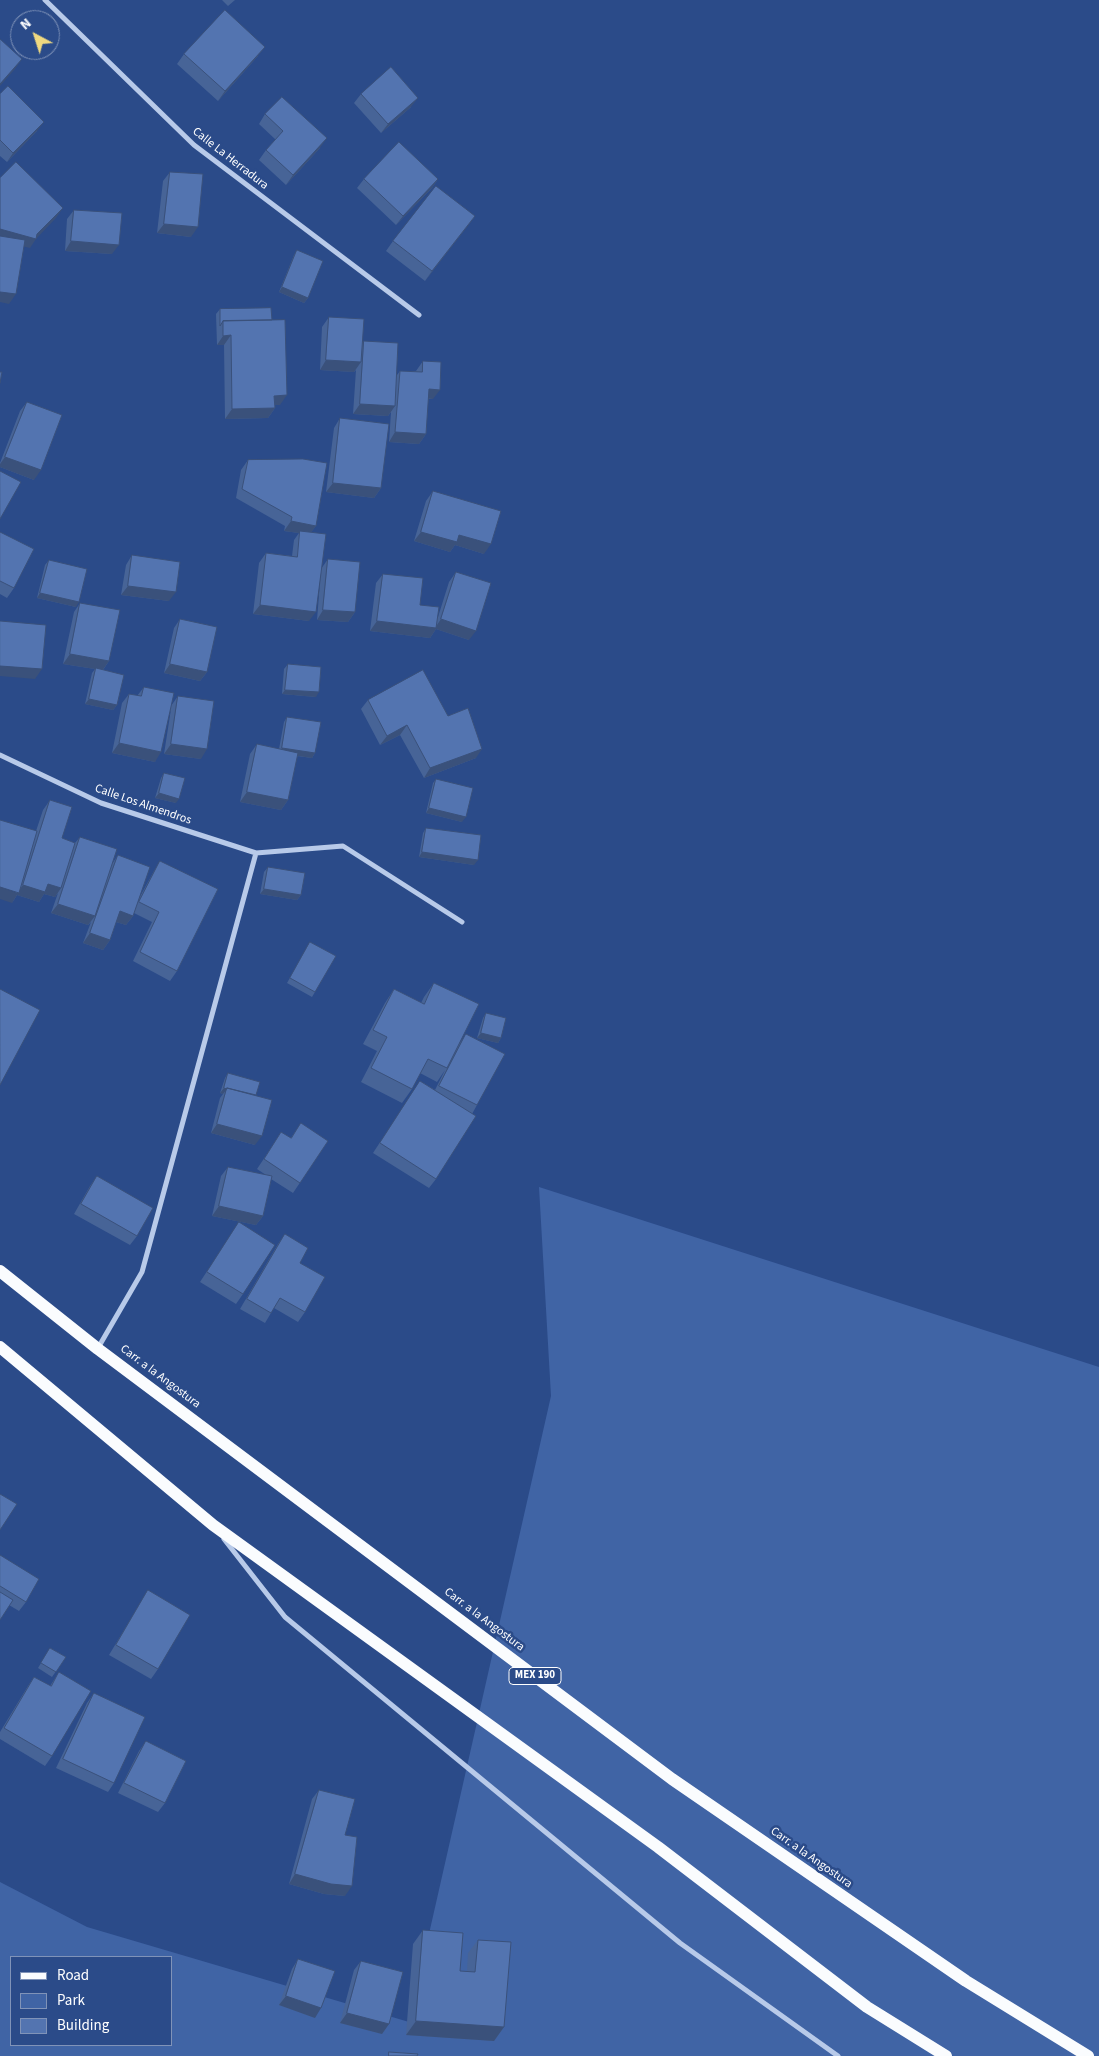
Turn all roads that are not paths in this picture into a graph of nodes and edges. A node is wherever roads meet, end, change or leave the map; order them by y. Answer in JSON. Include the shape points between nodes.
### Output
{"nodes":[{"id":1,"x":46,"y":0,"type":"edge"},
{"id":2,"x":419,"y":315,"type":"dead end"},
{"id":3,"x":0,"y":755,"type":"edge"},
{"id":4,"x":256,"y":853,"type":"junction"},
{"id":5,"x":462,"y":922,"type":"dead end"},
{"id":6,"x":0,"y":1272,"type":"edge"},
{"id":7,"x":0,"y":1347,"type":"edge"},
{"id":8,"x":98,"y":1349,"type":"junction"},
{"id":9,"x":213,"y":1525,"type":"junction"},
{"id":10,"x":838,"y":2056,"type":"edge"},
{"id":11,"x":946,"y":2056,"type":"edge"},
{"id":12,"x":1088,"y":2056,"type":"edge"}],
"edges":[{"from":1,"to":2,"type":"street","name":"Calle La Herradura","via":[[194,145]]},
{"from":3,"to":4,"type":"street","name":"Calle Los Almendros","via":[[101,803]]},
{"from":4,"to":5,"type":"street","via":[[343,846]]},
{"from":4,"to":8,"type":"street","via":[[142,1272]]},
{"from":6,"to":8,"type":"main road","name":"Carr. a la Angostura","number":"MEX 190"},
{"from":7,"to":9,"type":"main road"},
{"from":8,"to":12,"type":"main road","name":"Carr. a la Angostura","number":"MEX 190","via":[[672,1779],[966,1982]]},
{"from":9,"to":10,"type":"street","via":[[285,1617],[680,1943]]},
{"from":9,"to":11,"type":"main road","via":[[658,1847],[867,2007]]}]}
